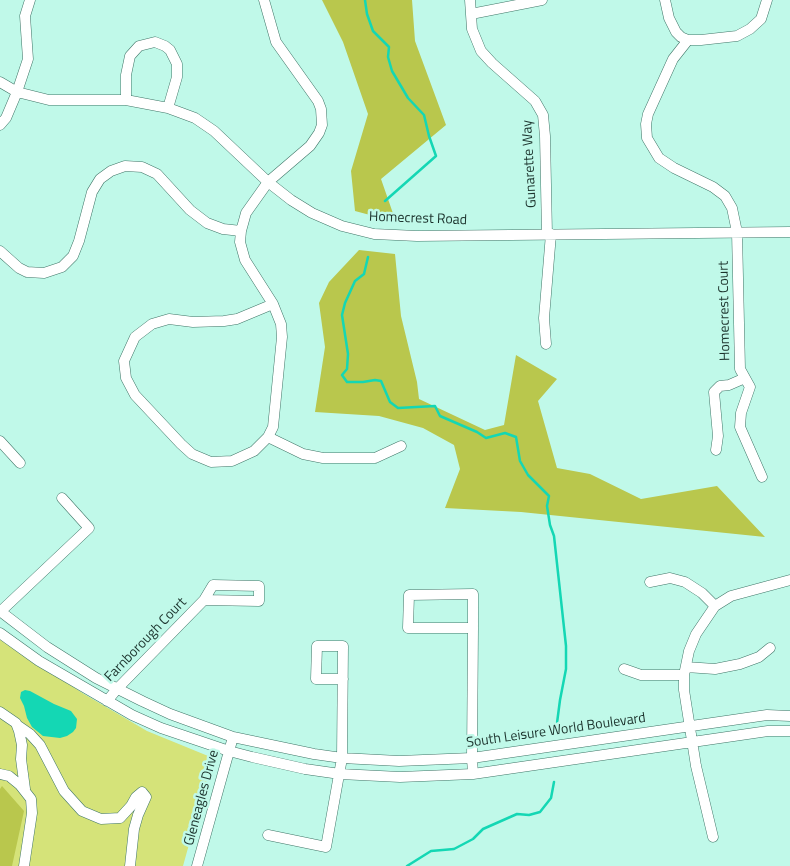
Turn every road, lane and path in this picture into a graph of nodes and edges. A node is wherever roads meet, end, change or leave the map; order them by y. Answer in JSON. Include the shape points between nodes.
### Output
{"nodes":[{"id":1,"x":30,"y":0,"type":"edge"},
{"id":2,"x":264,"y":0,"type":"edge"},
{"id":3,"x":470,"y":0,"type":"edge"},
{"id":4,"x":542,"y":0,"type":"edge"},
{"id":5,"x":665,"y":0,"type":"edge"},
{"id":6,"x":767,"y":0,"type":"edge"},
{"id":7,"x":471,"y":14,"type":"junction"},
{"id":8,"x":688,"y":40,"type":"junction"},
{"id":9,"x":0,"y":82,"type":"edge"},
{"id":10,"x":17,"y":92,"type":"junction"},
{"id":11,"x":126,"y":100,"type":"junction"},
{"id":12,"x":168,"y":108,"type":"junction"},
{"id":13,"x":0,"y":125,"type":"edge"},
{"id":14,"x":268,"y":182,"type":"junction"},
{"id":15,"x":241,"y":231,"type":"junction"},
{"id":16,"x":737,"y":232,"type":"junction"},
{"id":17,"x":790,"y":232,"type":"edge"},
{"id":18,"x":549,"y":234,"type":"junction"},
{"id":19,"x":0,"y":251,"type":"edge"},
{"id":20,"x":273,"y":304,"type":"junction"},
{"id":21,"x":546,"y":344,"type":"dead end"},
{"id":22,"x":745,"y":378,"type":"junction"},
{"id":23,"x":268,"y":437,"type":"junction"},
{"id":24,"x":0,"y":441,"type":"edge"},
{"id":25,"x":401,"y":446,"type":"dead end"},
{"id":26,"x":716,"y":450,"type":"dead end"},
{"id":27,"x":20,"y":463,"type":"dead end"},
{"id":28,"x":762,"y":477,"type":"dead end"},
{"id":29,"x":62,"y":498,"type":"dead end"},
{"id":30,"x":790,"y":580,"type":"edge"},
{"id":31,"x":650,"y":582,"type":"dead end"},
{"id":32,"x":204,"y":600,"type":"junction"},
{"id":33,"x":715,"y":606,"type":"junction"},
{"id":34,"x":0,"y":612,"type":"edge"},
{"id":35,"x":473,"y":628,"type":"junction"},
{"id":36,"x":0,"y":633,"type":"edge"},
{"id":37,"x":770,"y":648,"type":"dead end"},
{"id":38,"x":624,"y":669,"type":"dead end"},
{"id":39,"x":685,"y":671,"type":"junction"},
{"id":40,"x":343,"y":679,"type":"dead end"},
{"id":41,"x":117,"y":689,"type":"junction"},
{"id":42,"x":107,"y":701,"type":"junction"},
{"id":43,"x":0,"y":712,"type":"edge"},
{"id":44,"x":790,"y":716,"type":"edge"},
{"id":45,"x":17,"y":725,"type":"junction"},
{"id":46,"x":690,"y":726,"type":"junction"},
{"id":47,"x":790,"y":731,"type":"edge"},
{"id":48,"x":233,"y":737,"type":"junction"},
{"id":49,"x":693,"y":742,"type":"junction"},
{"id":50,"x":229,"y":751,"type":"junction"},
{"id":51,"x":342,"y":758,"type":"junction"},
{"id":52,"x":472,"y":758,"type":"junction"},
{"id":53,"x":0,"y":774,"type":"edge"},
{"id":54,"x":340,"y":774,"type":"junction"},
{"id":55,"x":473,"y":774,"type":"junction"},
{"id":56,"x":26,"y":793,"type":"junction"},
{"id":57,"x":120,"y":818,"type":"junction"},
{"id":58,"x":134,"y":831,"type":"junction"},
{"id":59,"x":268,"y":835,"type":"dead end"},
{"id":60,"x":713,"y":837,"type":"dead end"},
{"id":61,"x":24,"y":866,"type":"edge"},
{"id":62,"x":130,"y":866,"type":"edge"},
{"id":63,"x":197,"y":866,"type":"edge"}],
"edges":[{"from":1,"to":10,"type":"street","via":[[25,16],[28,59]]},
{"from":2,"to":14,"type":"street","via":[[276,42],[318,101],[322,125],[310,146]]},
{"from":3,"to":7,"type":"street","name":"Gunarette Way"},
{"from":4,"to":7,"type":"street"},
{"from":5,"to":8,"type":"street","via":[[676,32]]},
{"from":6,"to":8,"type":"street","via":[[761,19],[738,36]]},
{"from":7,"to":18,"type":"street","name":"Gunarette Way","via":[[472,30],[481,51],[535,101],[543,115]]},
{"from":8,"to":16,"type":"street","name":"Homecrest Court","via":[[673,59],[648,114],[647,138],[659,158],[725,196],[732,208]]},
{"from":9,"to":10,"type":"street","name":"Homecrest Road"},
{"from":10,"to":11,"type":"street","name":"Homecrest Road","via":[[49,100]]},
{"from":10,"to":13,"type":"street"},
{"from":11,"to":12,"type":"street","name":"Homecrest Road"},
{"from":11,"to":12,"type":"street","via":[[127,65],[132,53],[143,44],[155,42],[170,50],[178,70]]},
{"from":12,"to":14,"type":"street","name":"Homecrest Road","via":[[195,118],[214,131]]},
{"from":14,"to":15,"type":"street","via":[[246,213]]},
{"from":14,"to":18,"type":"street","name":"Homecrest Road","via":[[312,213],[342,226],[374,234]]},
{"from":15,"to":19,"type":"street","via":[[206,223],[157,174],[142,167],[125,166],[100,179],[92,192],[79,241],[62,267],[44,273],[27,272]]},
{"from":15,"to":20,"type":"street","via":[[245,260]]},
{"from":16,"to":17,"type":"street","name":"Homecrest Road"},
{"from":16,"to":18,"type":"street","name":"Homecrest Road"},
{"from":16,"to":22,"type":"street","name":"Homecrest Court","via":[[740,369]]},
{"from":18,"to":21,"type":"street","name":"Gunarette Way","via":[[544,318]]},
{"from":20,"to":23,"type":"street","via":[[282,337],[275,415]]},
{"from":20,"to":23,"type":"street","via":[[238,319],[193,322],[169,319],[152,324],[135,337],[124,361],[126,378],[135,395],[192,454],[211,462],[232,461],[254,451]]},
{"from":22,"to":26,"type":"street","via":[[720,386],[714,392]]},
{"from":22,"to":28,"type":"street","name":"Homecrest Court","via":[[750,387],[740,413],[740,427]]},
{"from":23,"to":25,"type":"street","via":[[303,454],[323,458],[375,458]]},
{"from":24,"to":27,"type":"street"},
{"from":29,"to":34,"type":"street","via":[[89,528]]},
{"from":30,"to":33,"type":"street","via":[[731,596]]},
{"from":31,"to":33,"type":"street","via":[[670,578],[685,582]]},
{"from":32,"to":32,"type":"street","name":"Farnborough Court","via":[[213,586],[259,586],[259,601]]},
{"from":32,"to":41,"type":"street","name":"Farnborough Court"},
{"from":33,"to":39,"type":"street","via":[[696,634]]},
{"from":34,"to":41,"type":"street","name":"South Leisure World Boulevard","via":[[47,647]]},
{"from":35,"to":35,"type":"street","via":[[408,628],[409,595],[473,594]]},
{"from":35,"to":52,"type":"street"},
{"from":36,"to":42,"type":"street"},
{"from":37,"to":39,"type":"street","via":[[759,657],[740,664]]},
{"from":38,"to":39,"type":"street","via":[[641,675]]},
{"from":39,"to":46,"type":"street","via":[[684,690]]},
{"from":40,"to":51,"type":"street"},
{"from":41,"to":42,"type":"street","name":"Farnborough Court"},
{"from":41,"to":48,"type":"street","name":"South Leisure World Boulevard","via":[[170,714]]},
{"from":42,"to":50,"type":"street","via":[[161,728]]},
{"from":43,"to":45,"type":"street"},
{"from":44,"to":46,"type":"street","name":"South Leisure World Boulevard","via":[[767,715]]},
{"from":45,"to":56,"type":"street"},
{"from":45,"to":57,"type":"street","via":[[40,746],[64,791],[82,811],[101,819]]},
{"from":46,"to":49,"type":"street"},
{"from":46,"to":52,"type":"street","name":"South Leisure World Boulevard"},
{"from":47,"to":49,"type":"street"},
{"from":48,"to":50,"type":"street","name":"Gleneagles Drive"},
{"from":48,"to":51,"type":"street","name":"South Leisure World Boulevard"},
{"from":49,"to":55,"type":"street"},
{"from":49,"to":60,"type":"street"},
{"from":50,"to":54,"type":"street"},
{"from":50,"to":63,"type":"street","name":"Gleneagles Drive"},
{"from":51,"to":52,"type":"street","name":"South Leisure World Boulevard","via":[[398,761]]},
{"from":51,"to":54,"type":"street"},
{"from":52,"to":55,"type":"street"},
{"from":53,"to":56,"type":"street","via":[[9,776]]},
{"from":54,"to":55,"type":"street","via":[[400,778]]},
{"from":54,"to":59,"type":"street","via":[[326,847]]},
{"from":56,"to":61,"type":"street","via":[[31,799],[32,813]]},
{"from":57,"to":58,"type":"street"},
{"from":57,"to":58,"type":"street","via":[[142,792],[146,797]]},
{"from":58,"to":62,"type":"street"}]}
